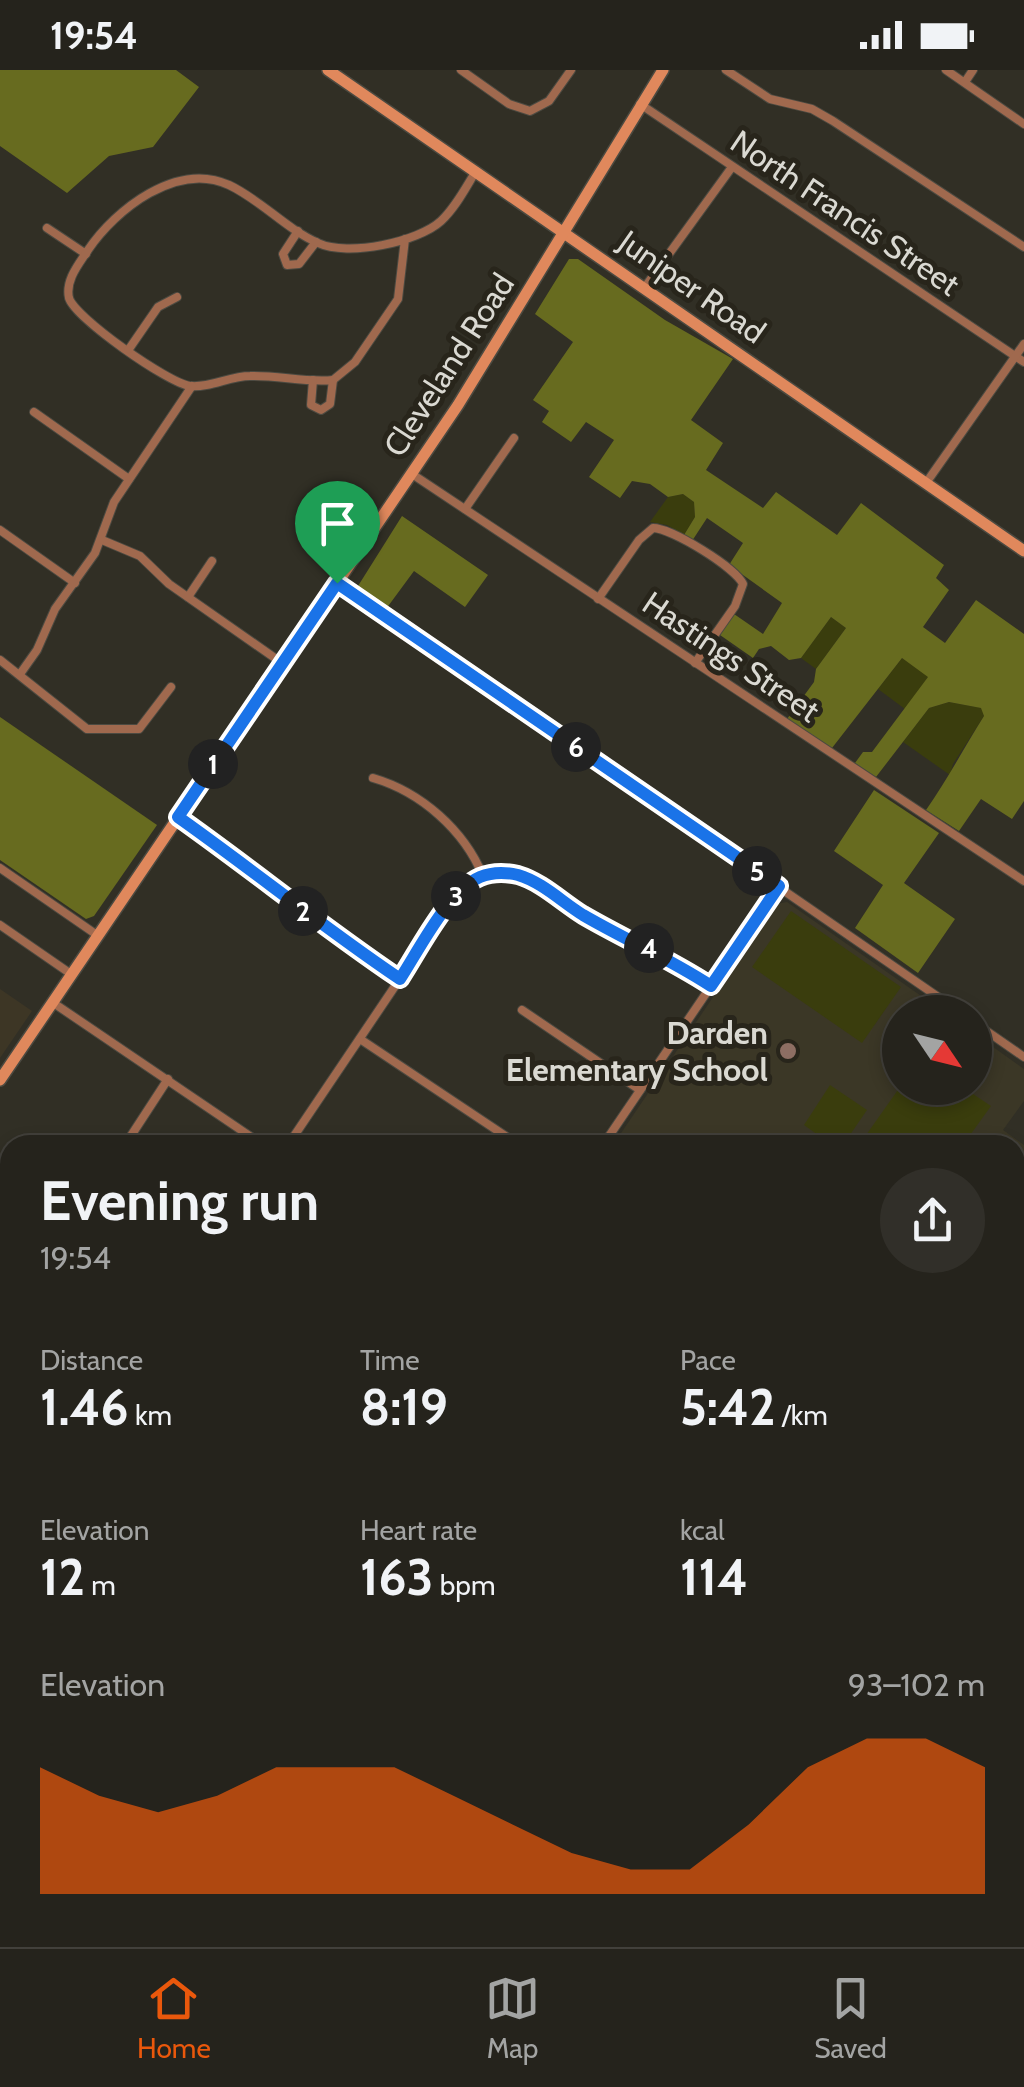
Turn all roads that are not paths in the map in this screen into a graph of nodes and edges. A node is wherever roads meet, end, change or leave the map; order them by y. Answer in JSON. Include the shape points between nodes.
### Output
{"nodes":[{"id":1,"x":328,"y":70,"type":"edge"},
{"id":2,"x":461,"y":70,"type":"edge"},
{"id":3,"x":571,"y":70,"type":"edge"},
{"id":4,"x":662,"y":70,"type":"edge"},
{"id":5,"x":726,"y":70,"type":"edge"},
{"id":6,"x":946,"y":70,"type":"edge"},
{"id":7,"x":973,"y":70,"type":"edge"},
{"id":8,"x":964,"y":82,"type":"junction"},
{"id":9,"x":640,"y":104,"type":"junction"},
{"id":10,"x":1024,"y":124,"type":"edge"},
{"id":11,"x":732,"y":167,"type":"junction"},
{"id":12,"x":477,"y":170,"type":"junction"},
{"id":13,"x":47,"y":228,"type":"dead end"},
{"id":14,"x":298,"y":231,"type":"junction"},
{"id":15,"x":565,"y":232,"type":"junction"},
{"id":16,"x":406,"y":239,"type":"junction"},
{"id":17,"x":316,"y":242,"type":"junction"},
{"id":18,"x":1024,"y":247,"type":"edge"},
{"id":19,"x":86,"y":254,"type":"junction"},
{"id":20,"x":645,"y":287,"type":"junction"},
{"id":21,"x":176,"y":296,"type":"dead end"},
{"id":22,"x":1024,"y":344,"type":"edge"},
{"id":23,"x":128,"y":349,"type":"junction"},
{"id":24,"x":1020,"y":359,"type":"edge"},
{"id":25,"x":313,"y":380,"type":"junction"},
{"id":26,"x":334,"y":380,"type":"junction"},
{"id":27,"x":192,"y":386,"type":"junction"},
{"id":28,"x":34,"y":412,"type":"dead end"},
{"id":29,"x":514,"y":438,"type":"dead end"},
{"id":30,"x":412,"y":474,"type":"junction"},
{"id":31,"x":129,"y":478,"type":"junction"},
{"id":32,"x":926,"y":483,"type":"junction"},
{"id":33,"x":465,"y":509,"type":"junction"},
{"id":34,"x":0,"y":530,"type":"edge"},
{"id":35,"x":102,"y":540,"type":"junction"},
{"id":36,"x":1024,"y":550,"type":"edge"},
{"id":37,"x":212,"y":561,"type":"dead end"},
{"id":38,"x":75,"y":583,"type":"junction"},
{"id":39,"x":337,"y":583,"type":"junction"},
{"id":40,"x":188,"y":597,"type":"junction"},
{"id":41,"x":598,"y":599,"type":"junction"},
{"id":42,"x":0,"y":660,"type":"edge"},
{"id":43,"x":282,"y":663,"type":"junction"},
{"id":44,"x":695,"y":663,"type":"junction"},
{"id":45,"x":20,"y":674,"type":"junction"},
{"id":46,"x":171,"y":687,"type":"dead end"},
{"id":47,"x":372,"y":778,"type":"dead end"},
{"id":48,"x":178,"y":817,"type":"junction"},
{"id":49,"x":0,"y":868,"type":"edge"},
{"id":50,"x":483,"y":876,"type":"junction"},
{"id":51,"x":1024,"y":881,"type":"edge"},
{"id":52,"x":779,"y":886,"type":"junction"},
{"id":53,"x":0,"y":924,"type":"edge"},
{"id":54,"x":98,"y":935,"type":"junction"},
{"id":55,"x":71,"y":974,"type":"junction"},
{"id":56,"x":400,"y":979,"type":"junction"},
{"id":57,"x":711,"y":986,"type":"junction"},
{"id":58,"x":936,"y":995,"type":"edge"},
{"id":59,"x":52,"y":1002,"type":"junction"},
{"id":60,"x":522,"y":1010,"type":"dead end"},
{"id":61,"x":992,"y":1035,"type":"edge"},
{"id":62,"x":360,"y":1038,"type":"junction"},
{"id":63,"x":1024,"y":1057,"type":"edge"},
{"id":64,"x":0,"y":1080,"type":"edge"},
{"id":65,"x":168,"y":1080,"type":"junction"},
{"id":66,"x":640,"y":1090,"type":"junction"},
{"id":67,"x":132,"y":1135,"type":"edge"},
{"id":68,"x":248,"y":1135,"type":"edge"},
{"id":69,"x":295,"y":1135,"type":"edge"},
{"id":70,"x":504,"y":1135,"type":"edge"},
{"id":71,"x":610,"y":1135,"type":"edge"}],
"edges":[{"from":1,"to":12,"type":"main road","name":"Juniper Road"},
{"from":2,"to":3,"type":"street","via":[[517,108],[536,110]]},
{"from":4,"to":9,"type":"main road","name":"Cleveland Road"},
{"from":5,"to":18,"type":"street","via":[[770,99],[833,121]]},
{"from":6,"to":8,"type":"street"},
{"from":7,"to":8,"type":"street"},
{"from":8,"to":10,"type":"street"},
{"from":9,"to":11,"type":"street","name":"North Francis Street"},
{"from":9,"to":15,"type":"main road","name":"Cleveland Road"},
{"from":11,"to":20,"type":"street"},
{"from":11,"to":24,"type":"street","name":"North Francis Street"},
{"from":12,"to":15,"type":"main road","name":"Juniper Road"},
{"from":12,"to":16,"type":"street","via":[[441,221]]},
{"from":13,"to":19,"type":"street"},
{"from":14,"to":17,"type":"street"},
{"from":14,"to":17,"type":"street","via":[[283,254],[288,265],[299,264]]},
{"from":14,"to":19,"type":"street","via":[[237,189],[190,180],[133,203]]},
{"from":15,"to":20,"type":"main road","name":"Juniper Road"},
{"from":15,"to":30,"type":"main road","name":"Cleveland Road"},
{"from":16,"to":17,"type":"street","via":[[350,248]]},
{"from":16,"to":26,"type":"street","via":[[398,299],[355,362]]},
{"from":19,"to":23,"type":"street","via":[[68,292],[77,312]]},
{"from":20,"to":32,"type":"main road","name":"Juniper Road"},
{"from":21,"to":23,"type":"street","via":[[155,310]]},
{"from":22,"to":24,"type":"street"},
{"from":23,"to":27,"type":"street"},
{"from":24,"to":32,"type":"street"},
{"from":25,"to":26,"type":"street"},
{"from":25,"to":26,"type":"street","via":[[311,403],[321,410],[330,404]]},
{"from":25,"to":27,"type":"street","via":[[251,376]]},
{"from":27,"to":31,"type":"street"},
{"from":28,"to":31,"type":"street"},
{"from":29,"to":33,"type":"street"},
{"from":30,"to":33,"type":"street","name":"Hastings Street"},
{"from":30,"to":39,"type":"main road","name":"Cleveland Road"},
{"from":31,"to":35,"type":"street"},
{"from":32,"to":36,"type":"main road","name":"Juniper Road"},
{"from":33,"to":41,"type":"street","name":"Hastings Street"},
{"from":34,"to":38,"type":"street"},
{"from":35,"to":38,"type":"street"},
{"from":35,"to":40,"type":"street","via":[[140,556]]},
{"from":37,"to":40,"type":"street"},
{"from":38,"to":45,"type":"street"},
{"from":39,"to":43,"type":"main road","name":"Cleveland Road"},
{"from":39,"to":52,"type":"street"},
{"from":40,"to":43,"type":"street"},
{"from":41,"to":44,"type":"street","name":"Hastings Street"},
{"from":41,"to":44,"type":"street","via":[[653,528],[734,572],[743,589]]},
{"from":42,"to":45,"type":"street"},
{"from":43,"to":48,"type":"main road","name":"Cleveland Road"},
{"from":44,"to":51,"type":"street","name":"Hastings Street"},
{"from":45,"to":46,"type":"street","via":[[87,729],[139,729]]},
{"from":47,"to":50,"type":"street","via":[[452,825]]},
{"from":48,"to":54,"type":"main road","name":"Cleveland Road"},
{"from":48,"to":56,"type":"street"},
{"from":49,"to":54,"type":"street"},
{"from":50,"to":56,"type":"street","via":[[460,892]]},
{"from":50,"to":57,"type":"street","via":[[505,873],[533,882]]},
{"from":52,"to":57,"type":"street"},
{"from":52,"to":58,"type":"street"},
{"from":53,"to":55,"type":"street"},
{"from":54,"to":55,"type":"main road","name":"Cleveland Road"},
{"from":55,"to":59,"type":"main road","name":"Cleveland Road"},
{"from":56,"to":62,"type":"street"},
{"from":57,"to":66,"type":"street"},
{"from":59,"to":64,"type":"main road","name":"Cleveland Road"},
{"from":59,"to":65,"type":"street"},
{"from":60,"to":66,"type":"street"},
{"from":61,"to":63,"type":"street"},
{"from":62,"to":69,"type":"street"},
{"from":62,"to":70,"type":"street"},
{"from":65,"to":67,"type":"street"},
{"from":65,"to":68,"type":"street"},
{"from":66,"to":71,"type":"street"}]}
